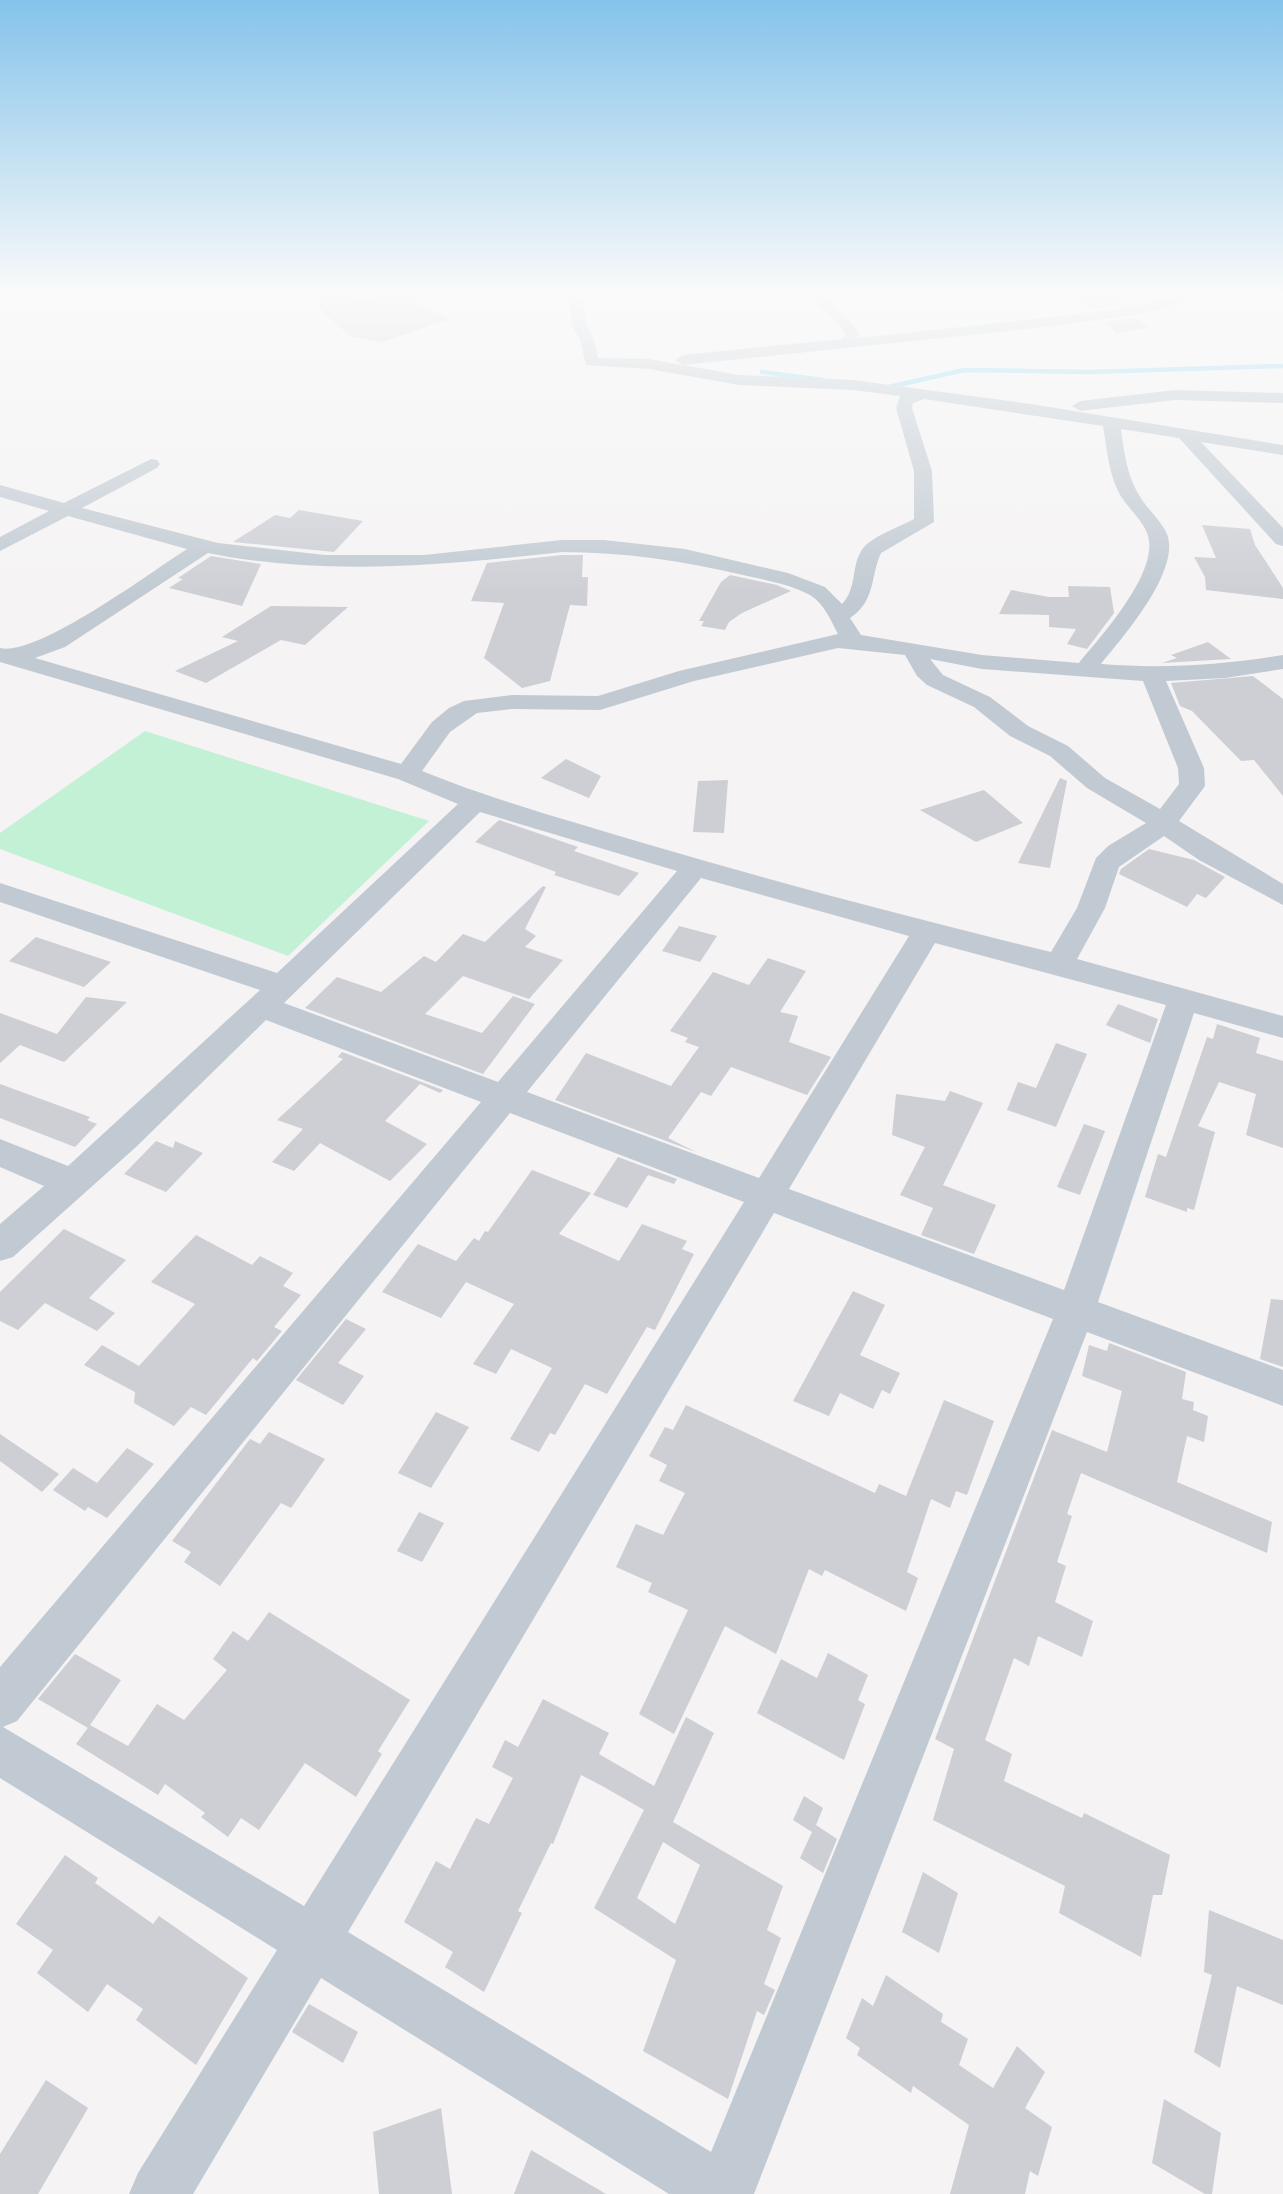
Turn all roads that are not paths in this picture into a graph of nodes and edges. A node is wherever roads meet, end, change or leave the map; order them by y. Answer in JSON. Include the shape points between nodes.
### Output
{"nodes":[{"id":1,"x":906,"y":394,"type":"edge"},
{"id":2,"x":918,"y":396,"type":"junction"},
{"id":3,"x":1283,"y":398,"type":"edge"},
{"id":4,"x":1031,"y":409,"type":"junction"},
{"id":5,"x":1111,"y":422,"type":"junction"},
{"id":6,"x":1185,"y":435,"type":"junction"},
{"id":7,"x":1283,"y":450,"type":"edge"},
{"id":8,"x":151,"y":464,"type":"dead end"},
{"id":9,"x":0,"y":491,"type":"edge"},
{"id":10,"x":64,"y":509,"type":"junction"},
{"id":11,"x":1283,"y":540,"type":"edge"},
{"id":12,"x":0,"y":545,"type":"edge"},
{"id":13,"x":204,"y":547,"type":"junction"},
{"id":14,"x":838,"y":617,"type":"junction"},
{"id":15,"x":853,"y":640,"type":"junction"},
{"id":16,"x":913,"y":649,"type":"junction"},
{"id":17,"x":7,"y":657,"type":"edge"},
{"id":18,"x":1283,"y":663,"type":"edge"},
{"id":19,"x":1084,"y":671,"type":"junction"},
{"id":20,"x":1152,"y":676,"type":"junction"},
{"id":21,"x":407,"y":774,"type":"junction"},
{"id":22,"x":475,"y":802,"type":"junction"},
{"id":23,"x":1164,"y":824,"type":"junction"},
{"id":24,"x":695,"y":867,"type":"junction"},
{"id":25,"x":0,"y":892,"type":"edge"},
{"id":26,"x":1283,"y":896,"type":"edge"},
{"id":27,"x":927,"y":931,"type":"junction"},
{"id":28,"x":1059,"y":964,"type":"junction"},
{"id":29,"x":273,"y":997,"type":"junction"},
{"id":30,"x":1183,"y":999,"type":"junction"},
{"id":31,"x":1283,"y":1027,"type":"edge"},
{"id":32,"x":503,"y":1098,"type":"junction"},
{"id":33,"x":0,"y":1152,"type":"edge"},
{"id":34,"x":71,"y":1183,"type":"junction"},
{"id":35,"x":767,"y":1196,"type":"junction"},
{"id":36,"x":0,"y":1246,"type":"edge"},
{"id":37,"x":1076,"y":1311,"type":"junction"},
{"id":38,"x":1283,"y":1388,"type":"edge"},
{"id":39,"x":0,"y":1704,"type":"edge"},
{"id":40,"x":0,"y":1750,"type":"edge"},
{"id":41,"x":314,"y":1944,"type":"junction"},
{"id":42,"x":159,"y":2194,"type":"edge"},
{"id":43,"x":724,"y":2194,"type":"edge"}],
"edges":[{"from":1,"to":2,"type":"street"},
{"from":2,"to":4,"type":"street"},
{"from":2,"to":14,"type":"street","via":[[905,400],[904,408],[923,471],[924,522],[873,549],[864,592]]},
{"from":3,"to":4,"type":"street","via":[[1175,396]]},
{"from":4,"to":5,"type":"street"},
{"from":5,"to":6,"type":"street"},
{"from":5,"to":19,"type":"street","via":[[1122,478],[1158,537],[1159,550],[1125,621]]},
{"from":6,"to":7,"type":"street"},
{"from":6,"to":11,"type":"street"},
{"from":8,"to":10,"type":"street"},
{"from":9,"to":10,"type":"street"},
{"from":10,"to":12,"type":"street"},
{"from":10,"to":13,"type":"street"},
{"from":13,"to":14,"type":"street","via":[[355,562],[604,546],[685,555],[781,577],[828,599]]},
{"from":13,"to":17,"type":"street","via":[[57,642]]},
{"from":14,"to":15,"type":"street"},
{"from":15,"to":16,"type":"street"},
{"from":15,"to":21,"type":"street","via":[[782,652],[600,703],[471,706],[441,727]]},
{"from":16,"to":19,"type":"street","via":[[982,662]]},
{"from":16,"to":23,"type":"street","via":[[935,680],[982,702],[1019,732],[1040,739],[1096,783]]},
{"from":17,"to":21,"type":"street"},
{"from":18,"to":20,"type":"street"},
{"from":19,"to":20,"type":"street"},
{"from":20,"to":23,"type":"street","via":[[1191,768],[1192,786]]},
{"from":21,"to":22,"type":"street"},
{"from":22,"to":24,"type":"street"},
{"from":22,"to":29,"type":"street"},
{"from":23,"to":26,"type":"street"},
{"from":23,"to":28,"type":"street","via":[[1106,864],[1090,908]]},
{"from":24,"to":27,"type":"street"},
{"from":24,"to":32,"type":"street"},
{"from":25,"to":29,"type":"street"},
{"from":27,"to":28,"type":"street"},
{"from":27,"to":35,"type":"street"},
{"from":28,"to":30,"type":"street"},
{"from":29,"to":32,"type":"street"},
{"from":29,"to":34,"type":"street"},
{"from":30,"to":31,"type":"street"},
{"from":30,"to":37,"type":"street"},
{"from":32,"to":35,"type":"street"},
{"from":32,"to":39,"type":"street"},
{"from":33,"to":34,"type":"street"},
{"from":34,"to":36,"type":"street"},
{"from":35,"to":37,"type":"street"},
{"from":35,"to":41,"type":"street"},
{"from":37,"to":38,"type":"street"},
{"from":37,"to":43,"type":"street"},
{"from":40,"to":41,"type":"street"},
{"from":41,"to":42,"type":"street"},
{"from":41,"to":43,"type":"street"}]}
